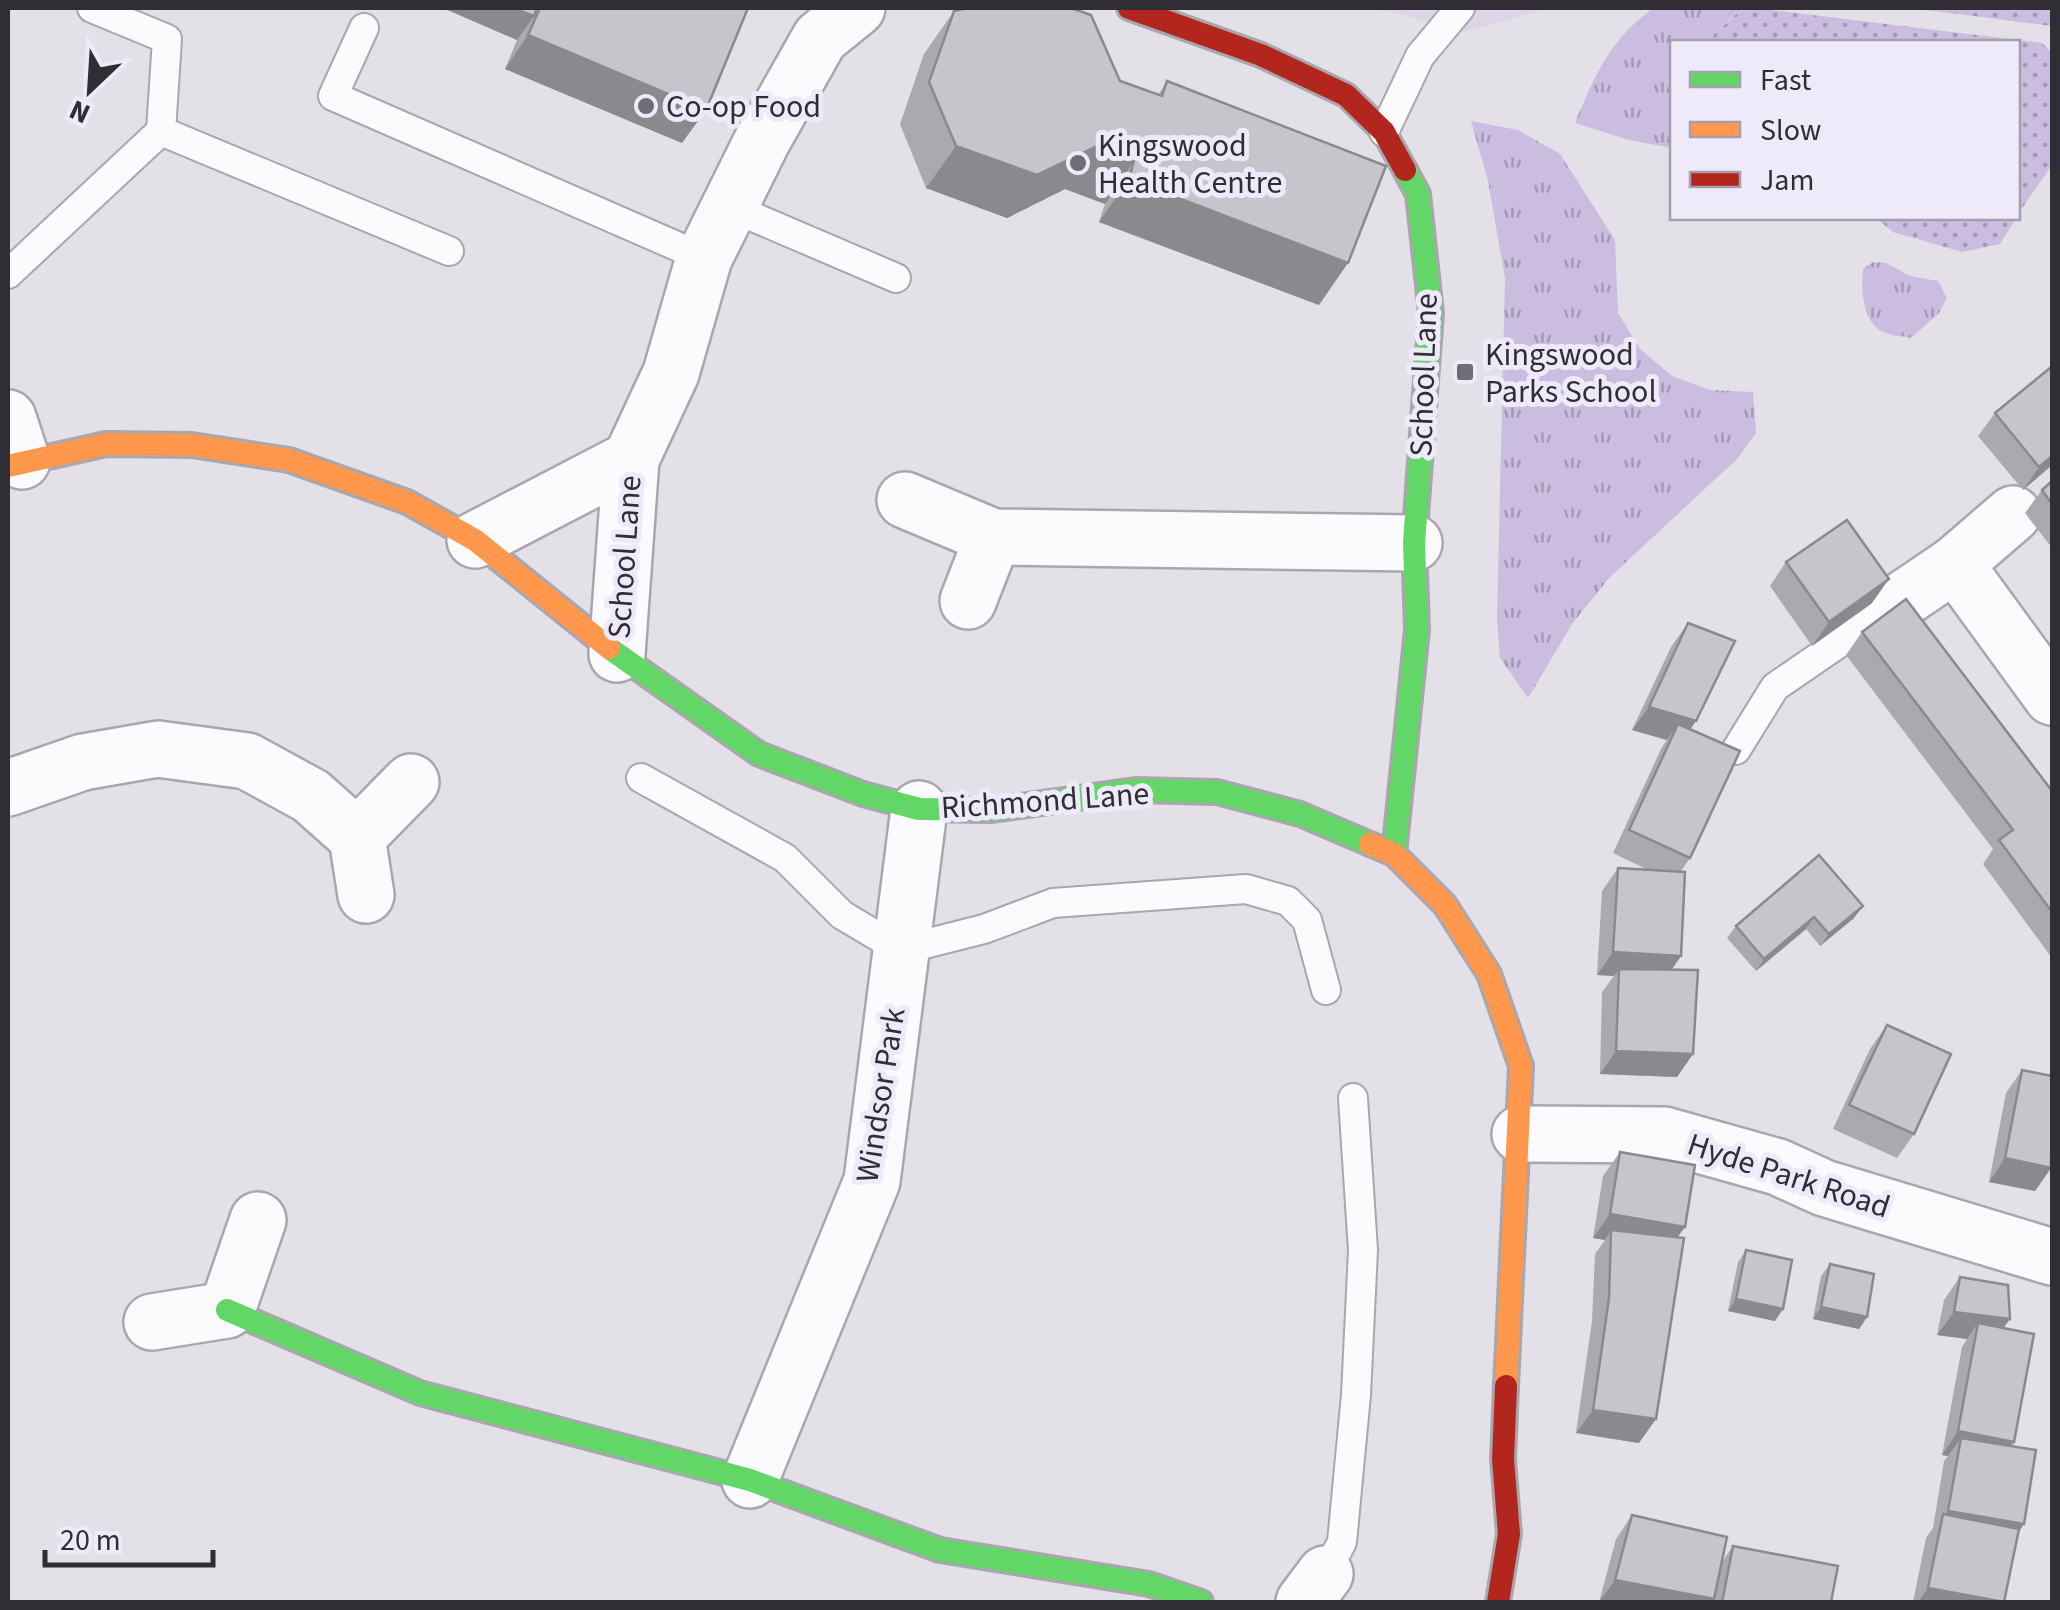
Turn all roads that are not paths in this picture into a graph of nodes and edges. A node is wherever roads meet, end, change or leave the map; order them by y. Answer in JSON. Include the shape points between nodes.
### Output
{"nodes":[{"id":1,"x":92,"y":8,"type":"edge"},
{"id":2,"x":857,"y":8,"type":"edge"},
{"id":3,"x":1130,"y":8,"type":"edge"},
{"id":4,"x":1460,"y":8,"type":"edge"},
{"id":5,"x":364,"y":28,"type":"dead end"},
{"id":6,"x":161,"y":131,"type":"junction"},
{"id":7,"x":1384,"y":132,"type":"junction"},
{"id":8,"x":730,"y":206,"type":"junction"},
{"id":9,"x":448,"y":251,"type":"dead end"},
{"id":10,"x":704,"y":258,"type":"junction"},
{"id":11,"x":8,"y":274,"type":"edge"},
{"id":12,"x":896,"y":278,"type":"dead end"},
{"id":13,"x":12,"y":448,"type":"edge"},
{"id":14,"x":630,"y":459,"type":"junction"},
{"id":15,"x":904,"y":500,"type":"dead end"},
{"id":16,"x":2013,"y":514,"type":"dead end"},
{"id":17,"x":993,"y":537,"type":"junction"},
{"id":18,"x":475,"y":540,"type":"junction"},
{"id":19,"x":1414,"y":543,"type":"junction"},
{"id":20,"x":1955,"y":564,"type":"junction"},
{"id":21,"x":968,"y":601,"type":"dead end"},
{"id":22,"x":1896,"y":604,"type":"joint"},
{"id":23,"x":617,"y":654,"type":"junction"},
{"id":24,"x":2052,"y":697,"type":"edge"},
{"id":25,"x":1736,"y":750,"type":"edge"},
{"id":26,"x":641,"y":778,"type":"dead end"},
{"id":27,"x":411,"y":782,"type":"dead end"},
{"id":28,"x":8,"y":788,"type":"edge"},
{"id":29,"x":920,"y":810,"type":"junction"},
{"id":30,"x":357,"y":837,"type":"junction"},
{"id":31,"x":1394,"y":854,"type":"junction"},
{"id":32,"x":366,"y":895,"type":"dead end"},
{"id":33,"x":901,"y":950,"type":"junction"},
{"id":34,"x":1326,"y":990,"type":"dead end"},
{"id":35,"x":1353,"y":1098,"type":"dead end"},
{"id":36,"x":1520,"y":1134,"type":"junction"},
{"id":37,"x":258,"y":1220,"type":"dead end"},
{"id":38,"x":2052,"y":1257,"type":"edge"},
{"id":39,"x":227,"y":1310,"type":"junction"},
{"id":40,"x":152,"y":1322,"type":"dead end"},
{"id":41,"x":750,"y":1480,"type":"junction"},
{"id":42,"x":1508,"y":1534,"type":"junction"},
{"id":43,"x":1523,"y":1568,"type":"dead end"},
{"id":44,"x":1315,"y":1588,"type":"edge"},
{"id":45,"x":1201,"y":1602,"type":"edge"},
{"id":46,"x":1498,"y":1602,"type":"edge"}],
"edges":[{"from":1,"to":6,"type":"lane","via":[[167,38]]},
{"from":2,"to":8,"type":"street","name":"School Lane","via":[[820,38]]},
{"from":3,"to":7,"type":"street","name":"School Lane","via":[[1262,55],[1346,94]]},
{"from":4,"to":7,"type":"lane","via":[[1420,56]]},
{"from":5,"to":10,"type":"lane","via":[[333,96]]},
{"from":6,"to":9,"type":"lane"},
{"from":6,"to":11,"type":"lane"},
{"from":7,"to":19,"type":"street","name":"School Lane","via":[[1418,194],[1431,313]]},
{"from":8,"to":10,"type":"street","name":"School Lane"},
{"from":8,"to":12,"type":"lane"},
{"from":10,"to":14,"type":"street","name":"School Lane","via":[[671,373]]},
{"from":13,"to":18,"type":"street","name":"Richmond Lane","via":[[192,445],[288,460],[407,502]]},
{"from":14,"to":18,"type":"street","name":"School Lane"},
{"from":14,"to":23,"type":"street","name":"School Lane"},
{"from":15,"to":17,"type":"street"},
{"from":16,"to":20,"type":"street"},
{"from":17,"to":19,"type":"street"},
{"from":17,"to":21,"type":"street"},
{"from":18,"to":23,"type":"street","name":"Richmond Lane"},
{"from":19,"to":31,"type":"street","name":"School Lane","via":[[1417,630]]},
{"from":20,"to":22,"type":"street"},
{"from":20,"to":24,"type":"street"},
{"from":22,"to":25,"type":"lane","via":[[1775,686]]},
{"from":23,"to":29,"type":"street","name":"Richmond Lane","via":[[759,754]]},
{"from":26,"to":33,"type":"lane","via":[[785,858],[842,915]]},
{"from":27,"to":30,"type":"street"},
{"from":28,"to":30,"type":"street","via":[[83,762],[158,749],[247,761],[311,796]]},
{"from":29,"to":31,"type":"street","name":"Richmond Lane","via":[[992,810],[1136,790],[1217,792],[1300,814]]},
{"from":29,"to":33,"type":"street","name":"Windsor Park"},
{"from":30,"to":32,"type":"street"},
{"from":31,"to":36,"type":"street","name":"Richmond Lane","via":[[1445,906],[1489,974],[1521,1066]]},
{"from":33,"to":34,"type":"lane","via":[[1054,903],[1246,889],[1288,901],[1307,920]]},
{"from":33,"to":41,"type":"street","name":"Windsor Park","via":[[872,1181]]},
{"from":35,"to":44,"type":"lane","via":[[1364,1250],[1356,1395],[1342,1542]]},
{"from":36,"to":38,"type":"street","name":"Hyde Park Road","via":[[1664,1135]]},
{"from":36,"to":42,"type":"street","name":"Richmond Lane","via":[[1503,1459]]},
{"from":37,"to":39,"type":"street"},
{"from":39,"to":40,"type":"street"},
{"from":39,"to":41,"type":"street","via":[[420,1393]]},
{"from":41,"to":45,"type":"street","via":[[940,1550],[1149,1584]]},
{"from":42,"to":43,"type":"street","name":"Richmond Lane"},
{"from":42,"to":46,"type":"street","name":"Richmond Lane"}]}
